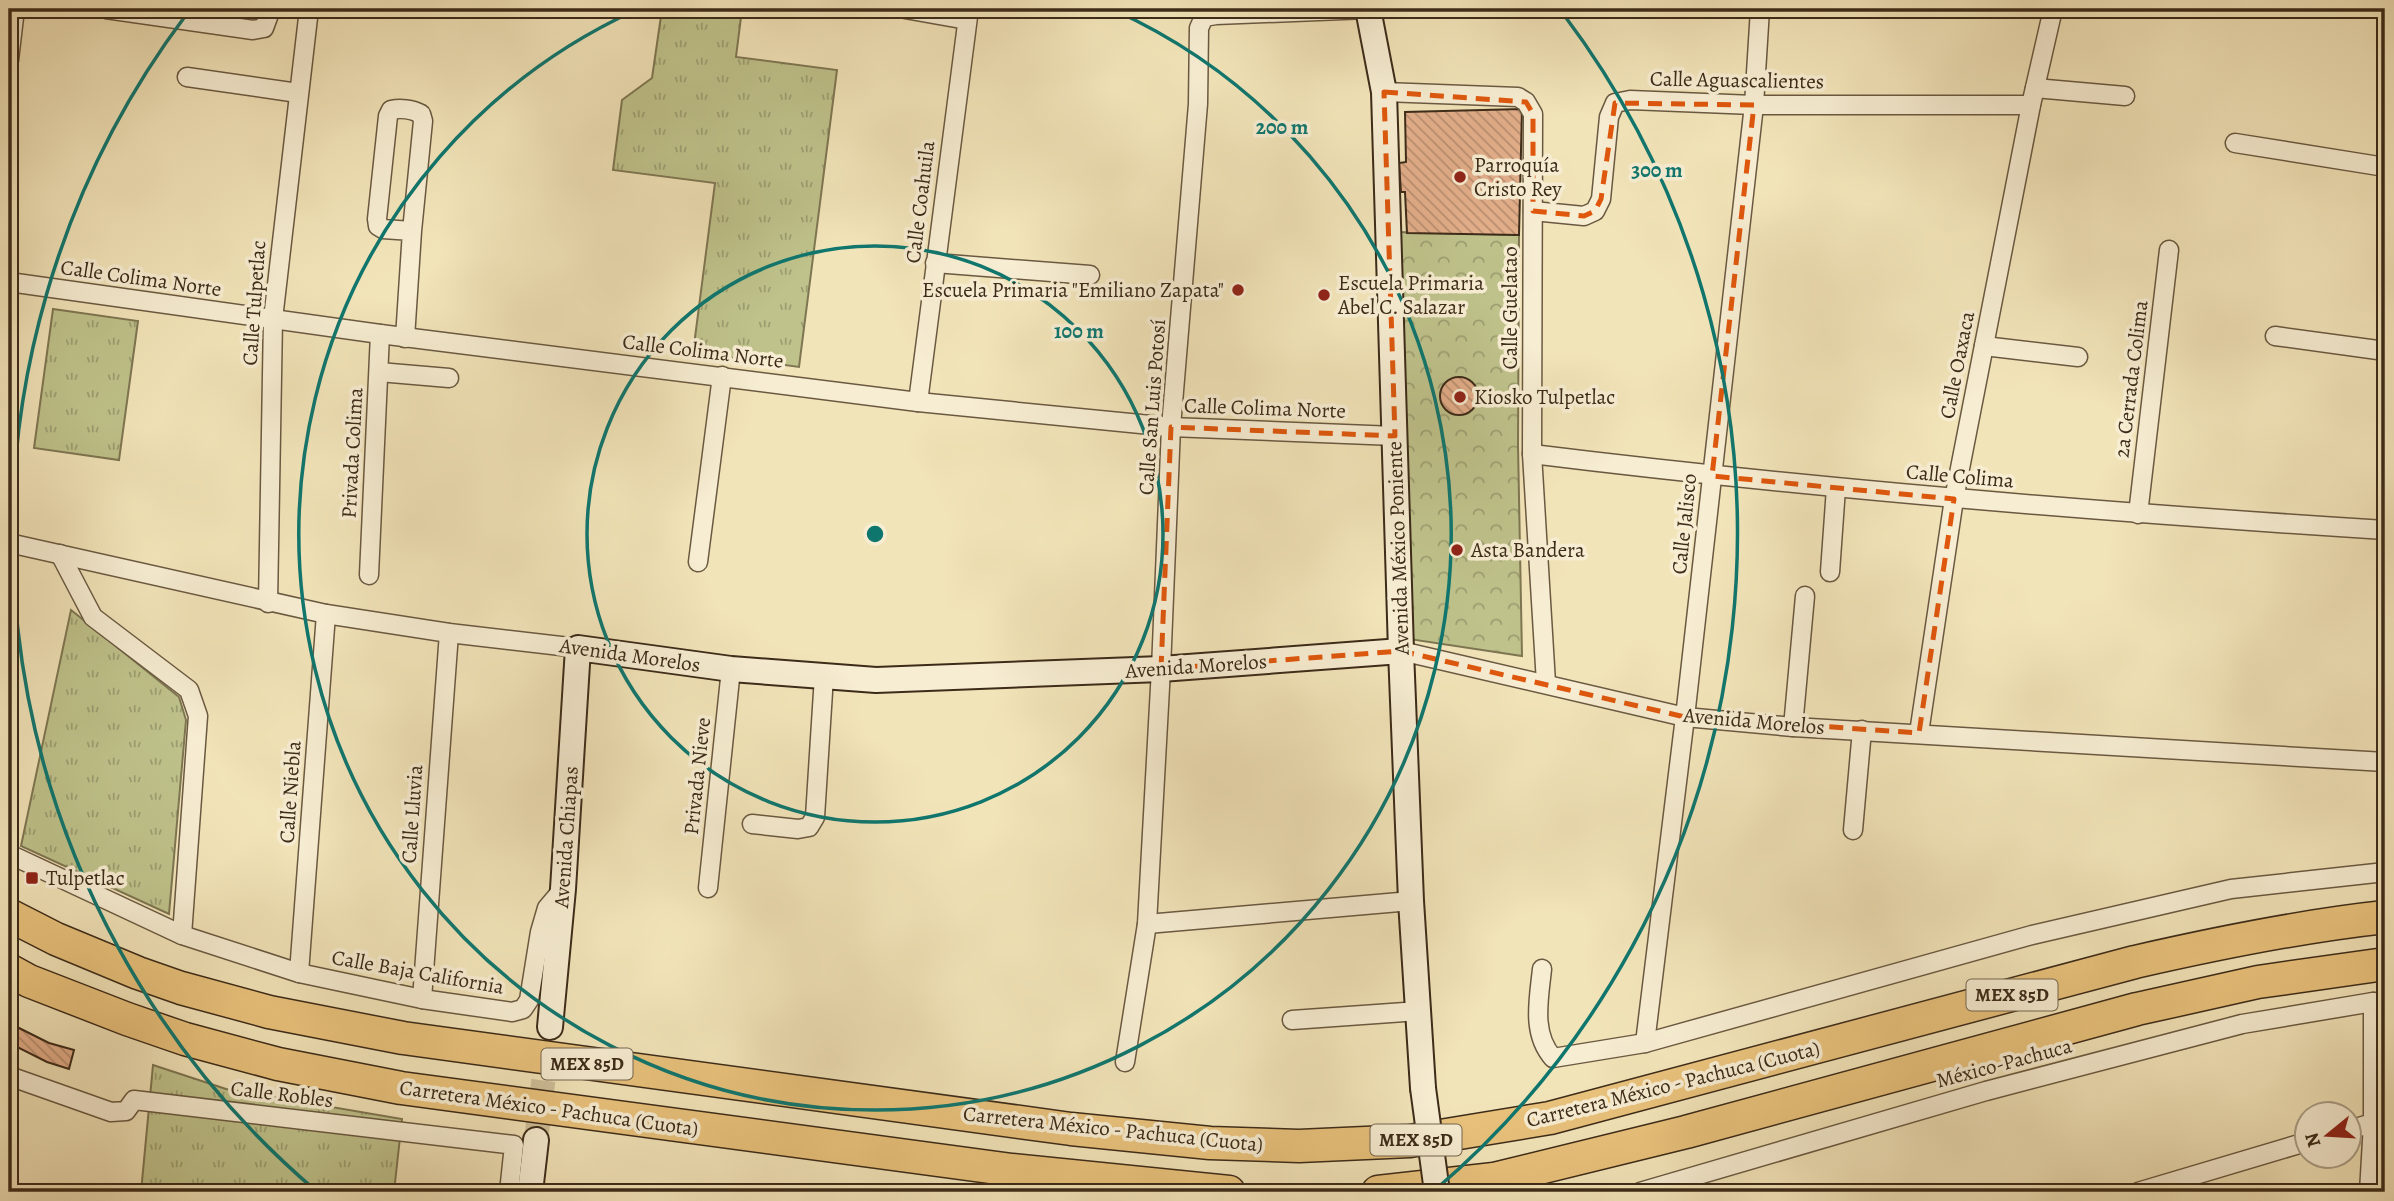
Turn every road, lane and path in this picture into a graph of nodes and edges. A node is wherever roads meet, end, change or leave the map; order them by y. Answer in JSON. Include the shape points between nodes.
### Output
{"nodes":[{"id":1,"x":15,"y":9,"type":"edge"},
{"id":2,"x":106,"y":9,"type":"edge"},
{"id":3,"x":271,"y":9,"type":"edge"},
{"id":4,"x":309,"y":9,"type":"edge"},
{"id":5,"x":905,"y":9,"type":"edge"},
{"id":6,"x":1368,"y":9,"type":"edge"},
{"id":7,"x":1760,"y":9,"type":"edge"},
{"id":8,"x":2053,"y":9,"type":"edge"},
{"id":9,"x":968,"y":14,"type":"edge"},
{"id":10,"x":9,"y":60,"type":"edge"},
{"id":11,"x":187,"y":77,"type":"dead end"},
{"id":12,"x":1384,"y":92,"type":"junction"},
{"id":13,"x":298,"y":93,"type":"junction"},
{"id":14,"x":2033,"y":96,"type":"junction"},
{"id":15,"x":2125,"y":96,"type":"dead end"},
{"id":16,"x":1755,"y":105,"type":"junction"},
{"id":17,"x":2235,"y":143,"type":"dead end"},
{"id":18,"x":2385,"y":167,"type":"edge"},
{"id":19,"x":1533,"y":211,"type":"junction"},
{"id":20,"x":412,"y":231,"type":"junction"},
{"id":21,"x":2169,"y":250,"type":"dead end"},
{"id":22,"x":935,"y":263,"type":"junction"},
{"id":23,"x":1090,"y":275,"type":"dead end"},
{"id":24,"x":9,"y":282,"type":"edge"},
{"id":25,"x":273,"y":319,"type":"junction"},
{"id":26,"x":380,"y":334,"type":"junction"},
{"id":27,"x":2275,"y":336,"type":"dead end"},
{"id":28,"x":405,"y":338,"type":"junction"},
{"id":29,"x":1984,"y":346,"type":"junction"},
{"id":30,"x":2385,"y":351,"type":"edge"},
{"id":31,"x":2078,"y":358,"type":"dead end"},
{"id":32,"x":379,"y":372,"type":"junction"},
{"id":33,"x":722,"y":376,"type":"junction"},
{"id":34,"x":449,"y":378,"type":"dead end"},
{"id":35,"x":918,"y":402,"type":"junction"},
{"id":36,"x":1171,"y":427,"type":"junction"},
{"id":37,"x":1395,"y":436,"type":"junction"},
{"id":38,"x":1532,"y":454,"type":"junction"},
{"id":39,"x":1712,"y":476,"type":"junction"},
{"id":40,"x":1836,"y":488,"type":"junction"},
{"id":41,"x":1954,"y":499,"type":"junction"},
{"id":42,"x":2138,"y":514,"type":"junction"},
{"id":43,"x":2385,"y":530,"type":"edge"},
{"id":44,"x":9,"y":543,"type":"edge"},
{"id":45,"x":60,"y":554,"type":"junction"},
{"id":46,"x":698,"y":562,"type":"dead end"},
{"id":47,"x":1830,"y":572,"type":"dead end"},
{"id":48,"x":369,"y":575,"type":"dead end"},
{"id":49,"x":1805,"y":596,"type":"dead end"},
{"id":50,"x":268,"y":603,"type":"junction"},
{"id":51,"x":326,"y":614,"type":"junction"},
{"id":52,"x":449,"y":633,"type":"junction"},
{"id":53,"x":578,"y":648,"type":"junction"},
{"id":54,"x":1401,"y":651,"type":"junction"},
{"id":55,"x":731,"y":668,"type":"junction"},
{"id":56,"x":1161,"y":669,"type":"junction"},
{"id":57,"x":824,"y":676,"type":"junction"},
{"id":58,"x":1546,"y":683,"type":"junction"},
{"id":59,"x":1685,"y":717,"type":"junction"},
{"id":60,"x":1793,"y":727,"type":"junction"},
{"id":61,"x":1862,"y":730,"type":"junction"},
{"id":62,"x":1919,"y":733,"type":"junction"},
{"id":63,"x":2385,"y":762,"type":"edge"},
{"id":64,"x":752,"y":824,"type":"dead end"},
{"id":65,"x":1853,"y":830,"type":"dead end"},
{"id":66,"x":9,"y":854,"type":"edge"},
{"id":67,"x":2385,"y":872,"type":"edge"},
{"id":68,"x":708,"y":888,"type":"dead end"},
{"id":69,"x":563,"y":889,"type":"junction"},
{"id":70,"x":1411,"y":901,"type":"junction"},
{"id":71,"x":9,"y":915,"type":"edge"},
{"id":72,"x":2385,"y":917,"type":"edge"},
{"id":73,"x":1147,"y":924,"type":"junction"},
{"id":74,"x":182,"y":936,"type":"junction"},
{"id":75,"x":2385,"y":964,"type":"edge"},
{"id":76,"x":1542,"y":969,"type":"dead end"},
{"id":77,"x":9,"y":970,"type":"edge"},
{"id":78,"x":299,"y":973,"type":"junction"},
{"id":79,"x":422,"y":999,"type":"junction"},
{"id":80,"x":2379,"y":1003,"type":"edge"},
{"id":81,"x":1419,"y":1011,"type":"junction"},
{"id":82,"x":1292,"y":1020,"type":"dead end"},
{"id":83,"x":550,"y":1027,"type":"tunnel mouth"},
{"id":84,"x":1645,"y":1043,"type":"junction"},
{"id":85,"x":1125,"y":1062,"type":"dead end"},
{"id":86,"x":9,"y":1076,"type":"edge"},
{"id":87,"x":2373,"y":1123,"type":"junction"},
{"id":88,"x":2362,"y":1126,"type":"edge"},
{"id":89,"x":536,"y":1140,"type":"tunnel mouth"},
{"id":90,"x":2292,"y":1146,"type":"edge"},
{"id":91,"x":509,"y":1192,"type":"edge"},
{"id":92,"x":530,"y":1192,"type":"edge"},
{"id":93,"x":1229,"y":1192,"type":"edge"},
{"id":94,"x":1378,"y":1192,"type":"edge"},
{"id":95,"x":1437,"y":1192,"type":"edge"},
{"id":96,"x":1640,"y":1192,"type":"edge"},
{"id":97,"x":2138,"y":1192,"type":"edge"},
{"id":98,"x":2369,"y":1192,"type":"edge"}],
"edges":[{"from":1,"to":10,"type":"street"},
{"from":2,"to":3,"type":"street","via":[[254,30],[264,28]]},
{"from":4,"to":13,"type":"street","name":"Calle Tulpetlac"},
{"from":5,"to":9,"type":"street"},
{"from":6,"to":12,"type":"street","name":"Avenida México Poniente"},
{"from":6,"to":36,"type":"street","name":"Calle San Luis Potosí","via":[[1204,17],[1199,28],[1198,104]]},
{"from":7,"to":16,"type":"street","name":"Calle Jalisco"},
{"from":8,"to":14,"type":"street","name":"Calle Oaxaca"},
{"from":9,"to":22,"type":"street","name":"Calle Coahuila"},
{"from":11,"to":13,"type":"street"},
{"from":12,"to":19,"type":"street","name":"Calle Guelatao","via":[[1518,97],[1526,102],[1532,114]]},
{"from":12,"to":37,"type":"street","name":"Avenida México Poniente"},
{"from":13,"to":25,"type":"street","name":"Calle Tulpetlac"},
{"from":14,"to":15,"type":"street","name":"Calle Aguascalientes"},
{"from":14,"to":16,"type":"street","name":"Calle Aguascalientes"},
{"from":14,"to":29,"type":"street","name":"Calle Oaxaca"},
{"from":16,"to":19,"type":"street","name":"Calle Aguascalientes","via":[[1615,103],[1609,117],[1601,199],[1595,211],[1584,216]]},
{"from":16,"to":39,"type":"street","name":"Calle Jalisco"},
{"from":17,"to":18,"type":"street"},
{"from":19,"to":38,"type":"street","name":"Calle Guelatao"},
{"from":20,"to":20,"type":"street","via":[[423,121],[415,111],[397,109],[388,116],[378,226]]},
{"from":20,"to":28,"type":"street"},
{"from":21,"to":42,"type":"street","name":"2a Cerrada Colima"},
{"from":22,"to":23,"type":"street"},
{"from":22,"to":35,"type":"street","name":"Calle Coahuila"},
{"from":24,"to":25,"type":"street","name":"Calle Colima Norte"},
{"from":25,"to":26,"type":"street","name":"Calle Colima Norte"},
{"from":25,"to":50,"type":"street","name":"Calle Tulpetlac"},
{"from":26,"to":28,"type":"street","name":"Calle Colima Norte"},
{"from":26,"to":32,"type":"street","name":"Privada Colima"},
{"from":27,"to":30,"type":"street"},
{"from":28,"to":33,"type":"street","name":"Calle Colima Norte"},
{"from":29,"to":31,"type":"street"},
{"from":29,"to":41,"type":"street","name":"Calle Oaxaca"},
{"from":32,"to":34,"type":"street"},
{"from":32,"to":48,"type":"street","name":"Privada Colima"},
{"from":33,"to":35,"type":"street","name":"Calle Colima Norte"},
{"from":33,"to":46,"type":"street"},
{"from":35,"to":36,"type":"street","name":"Calle Colima Norte"},
{"from":36,"to":37,"type":"street","name":"Calle Colima Norte"},
{"from":36,"to":56,"type":"street","name":"Calle San Luis Potosí"},
{"from":37,"to":54,"type":"street","name":"Avenida México Poniente"},
{"from":38,"to":39,"type":"street","name":"Calle Colima"},
{"from":38,"to":58,"type":"street","name":"Calle Guelatao"},
{"from":39,"to":40,"type":"street","name":"Calle Colima"},
{"from":39,"to":59,"type":"street","name":"Calle Jalisco"},
{"from":40,"to":41,"type":"street","name":"Calle Colima"},
{"from":40,"to":47,"type":"street"},
{"from":41,"to":42,"type":"street","name":"Calle Colima"},
{"from":41,"to":62,"type":"street","name":"Calle Oaxaca"},
{"from":42,"to":43,"type":"street","name":"Calle Colima"},
{"from":44,"to":45,"type":"street","name":"Avenida Morelos"},
{"from":45,"to":50,"type":"street","name":"Avenida Morelos"},
{"from":45,"to":74,"type":"street","via":[[93,617],[189,690],[198,716]]},
{"from":49,"to":60,"type":"street"},
{"from":50,"to":51,"type":"street","name":"Avenida Morelos"},
{"from":51,"to":52,"type":"street","name":"Avenida Morelos"},
{"from":51,"to":78,"type":"street","name":"Calle Niebla"},
{"from":52,"to":53,"type":"street","name":"Avenida Morelos"},
{"from":52,"to":79,"type":"street","name":"Calle Lluvia"},
{"from":53,"to":55,"type":"street","name":"Avenida Morelos"},
{"from":53,"to":69,"type":"street","name":"Avenida Chiapas"},
{"from":54,"to":56,"type":"street","name":"Avenida Morelos"},
{"from":54,"to":58,"type":"street","name":"Avenida Morelos"},
{"from":54,"to":70,"type":"street","name":"Avenida México Poniente"},
{"from":55,"to":57,"type":"street","name":"Avenida Morelos"},
{"from":55,"to":68,"type":"street","name":"Privada Nieve"},
{"from":56,"to":57,"type":"street","name":"Avenida Morelos","via":[[876,680]]},
{"from":56,"to":73,"type":"street","name":"Calle San Luis Potosí"},
{"from":57,"to":64,"type":"street","via":[[815,817],[809,827],[798,829]]},
{"from":58,"to":59,"type":"street","name":"Avenida Morelos"},
{"from":59,"to":60,"type":"street","name":"Avenida Morelos"},
{"from":59,"to":84,"type":"street","name":"Calle Jalisco"},
{"from":60,"to":61,"type":"street","name":"Avenida Morelos"},
{"from":61,"to":62,"type":"street","name":"Avenida Morelos"},
{"from":61,"to":65,"type":"street"},
{"from":62,"to":63,"type":"street","name":"Avenida Morelos"},
{"from":66,"to":74,"type":"street","name":"Calle Baja California"},
{"from":67,"to":84,"type":"street","via":[[2231,889],[2032,935]]},
{"from":69,"to":79,"type":"street","name":"Calle Baja California","via":[[547,908],[529,1000],[523,1009],[512,1012]]},
{"from":69,"to":83,"type":"street","name":"Avenida Chiapas"},
{"from":70,"to":73,"type":"street"},
{"from":70,"to":81,"type":"street","name":"Avenida México Poniente"},
{"from":71,"to":72,"type":"highway","name":"Carretera México - Pachuca (Cuota)","number":"MEX 85D","via":[[68,944],[181,988],[269,1012],[403,1038],[1071,1129],[1210,1143],[1299,1146],[1410,1141],[1550,1118],[2135,962],[2262,935]]},
{"from":73,"to":85,"type":"street","name":"Calle San Luis Potosí"},
{"from":74,"to":78,"type":"street","name":"Calle Baja California"},
{"from":75,"to":94,"type":"highway","number":"MEX 85D","via":[[2258,982],[2137,1009],[1507,1176]]},
{"from":76,"to":84,"type":"street","via":[[1537,1017],[1544,1047],[1553,1058]]},
{"from":77,"to":93,"type":"highway","name":"Carretera México - Pachuca (Cuota)","number":"MEX 85D","via":[[185,1039],[278,1064],[401,1088],[1012,1170]]},
{"from":78,"to":79,"type":"street","name":"Calle Baja California"},
{"from":80,"to":87,"type":"street"},
{"from":80,"to":96,"type":"street","name":"México-Pachuca","via":[[2242,1024],[1986,1091]]},
{"from":81,"to":82,"type":"street"},
{"from":81,"to":95,"type":"street","name":"Avenida México Poniente","bridge":true,"via":[[1423,1088]]},
{"from":86,"to":91,"type":"street","name":"Calle Robles","via":[[111,1112],[126,1111],[134,1100],[514,1145]]},
{"from":87,"to":88,"type":"street"},
{"from":87,"to":98,"type":"street"},
{"from":89,"to":92,"type":"street"},
{"from":90,"to":97,"type":"street"}]}
